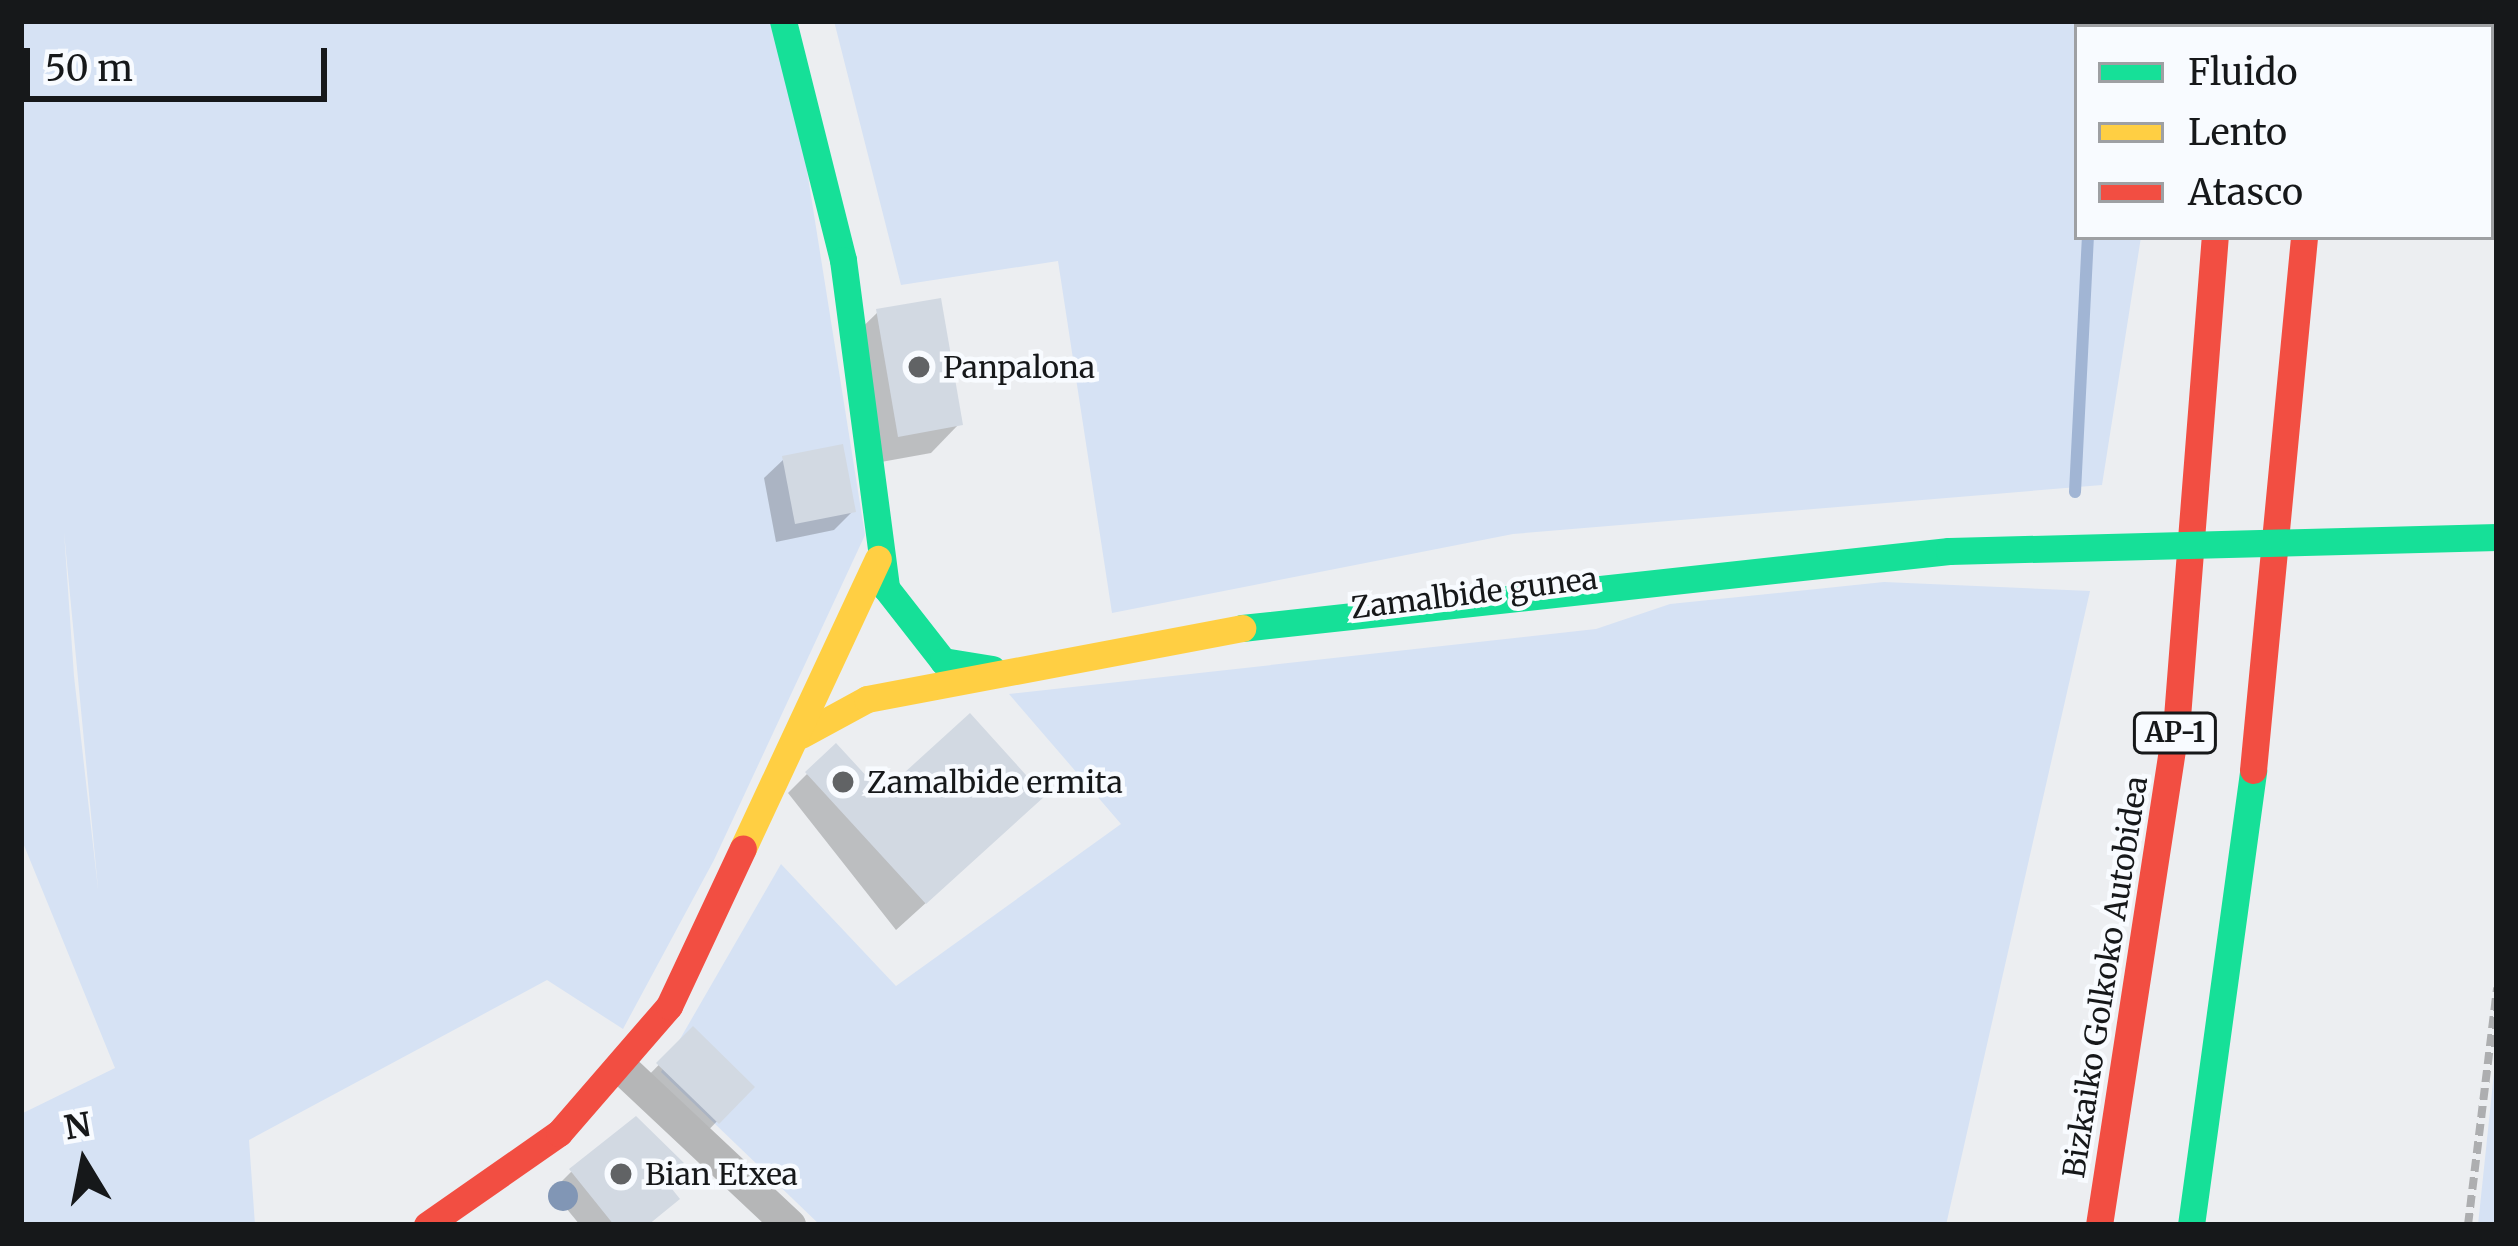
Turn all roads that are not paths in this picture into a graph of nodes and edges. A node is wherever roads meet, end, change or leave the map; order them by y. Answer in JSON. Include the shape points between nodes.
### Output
{"nodes":[{"id":1,"x":783,"y":21,"type":"edge"},
{"id":2,"x":2215,"y":240,"type":"edge"},
{"id":3,"x":2304,"y":240,"type":"edge"},
{"id":4,"x":2497,"y":537,"type":"edge"},
{"id":5,"x":878,"y":560,"type":"junction"},
{"id":6,"x":943,"y":661,"type":"junction"},
{"id":7,"x":1002,"y":671,"type":"junction"},
{"id":8,"x":825,"y":685,"type":"junction"},
{"id":9,"x":801,"y":735,"type":"junction"},
{"id":10,"x":623,"y":1069,"type":"junction"},
{"id":11,"x":427,"y":1225,"type":"edge"},
{"id":12,"x":789,"y":1225,"type":"edge"},
{"id":13,"x":2099,"y":1225,"type":"edge"},
{"id":14,"x":2191,"y":1225,"type":"edge"}],
"edges":[{"from":1,"to":5,"type":"main road","via":[[867,394]]},
{"from":2,"to":13,"type":"main road","name":"Bizkaiko Golkoko Autobidea","number":"AP-1","via":[[2174,741]]},
{"from":3,"to":14,"type":"main road","number":"AP-1","via":[[2236,951]]},
{"from":4,"to":7,"type":"main road","name":"Zamalbide gunea","bridge":true,"via":[[1949,551],[1492,588]]},
{"from":5,"to":6,"type":"main road","via":[[899,614]]},
{"from":5,"to":8,"type":"main road"},
{"from":6,"to":7,"type":"main road"},
{"from":6,"to":8,"type":"main road","via":[[873,662]]},
{"from":7,"to":9,"type":"main road","name":"Zamalbide gunea","via":[[844,706]]},
{"from":8,"to":9,"type":"main road"},
{"from":9,"to":10,"type":"main road","via":[[669,1006]]},
{"from":10,"to":11,"type":"main road","via":[[559,1133]]},
{"from":10,"to":12,"type":"street"}]}
